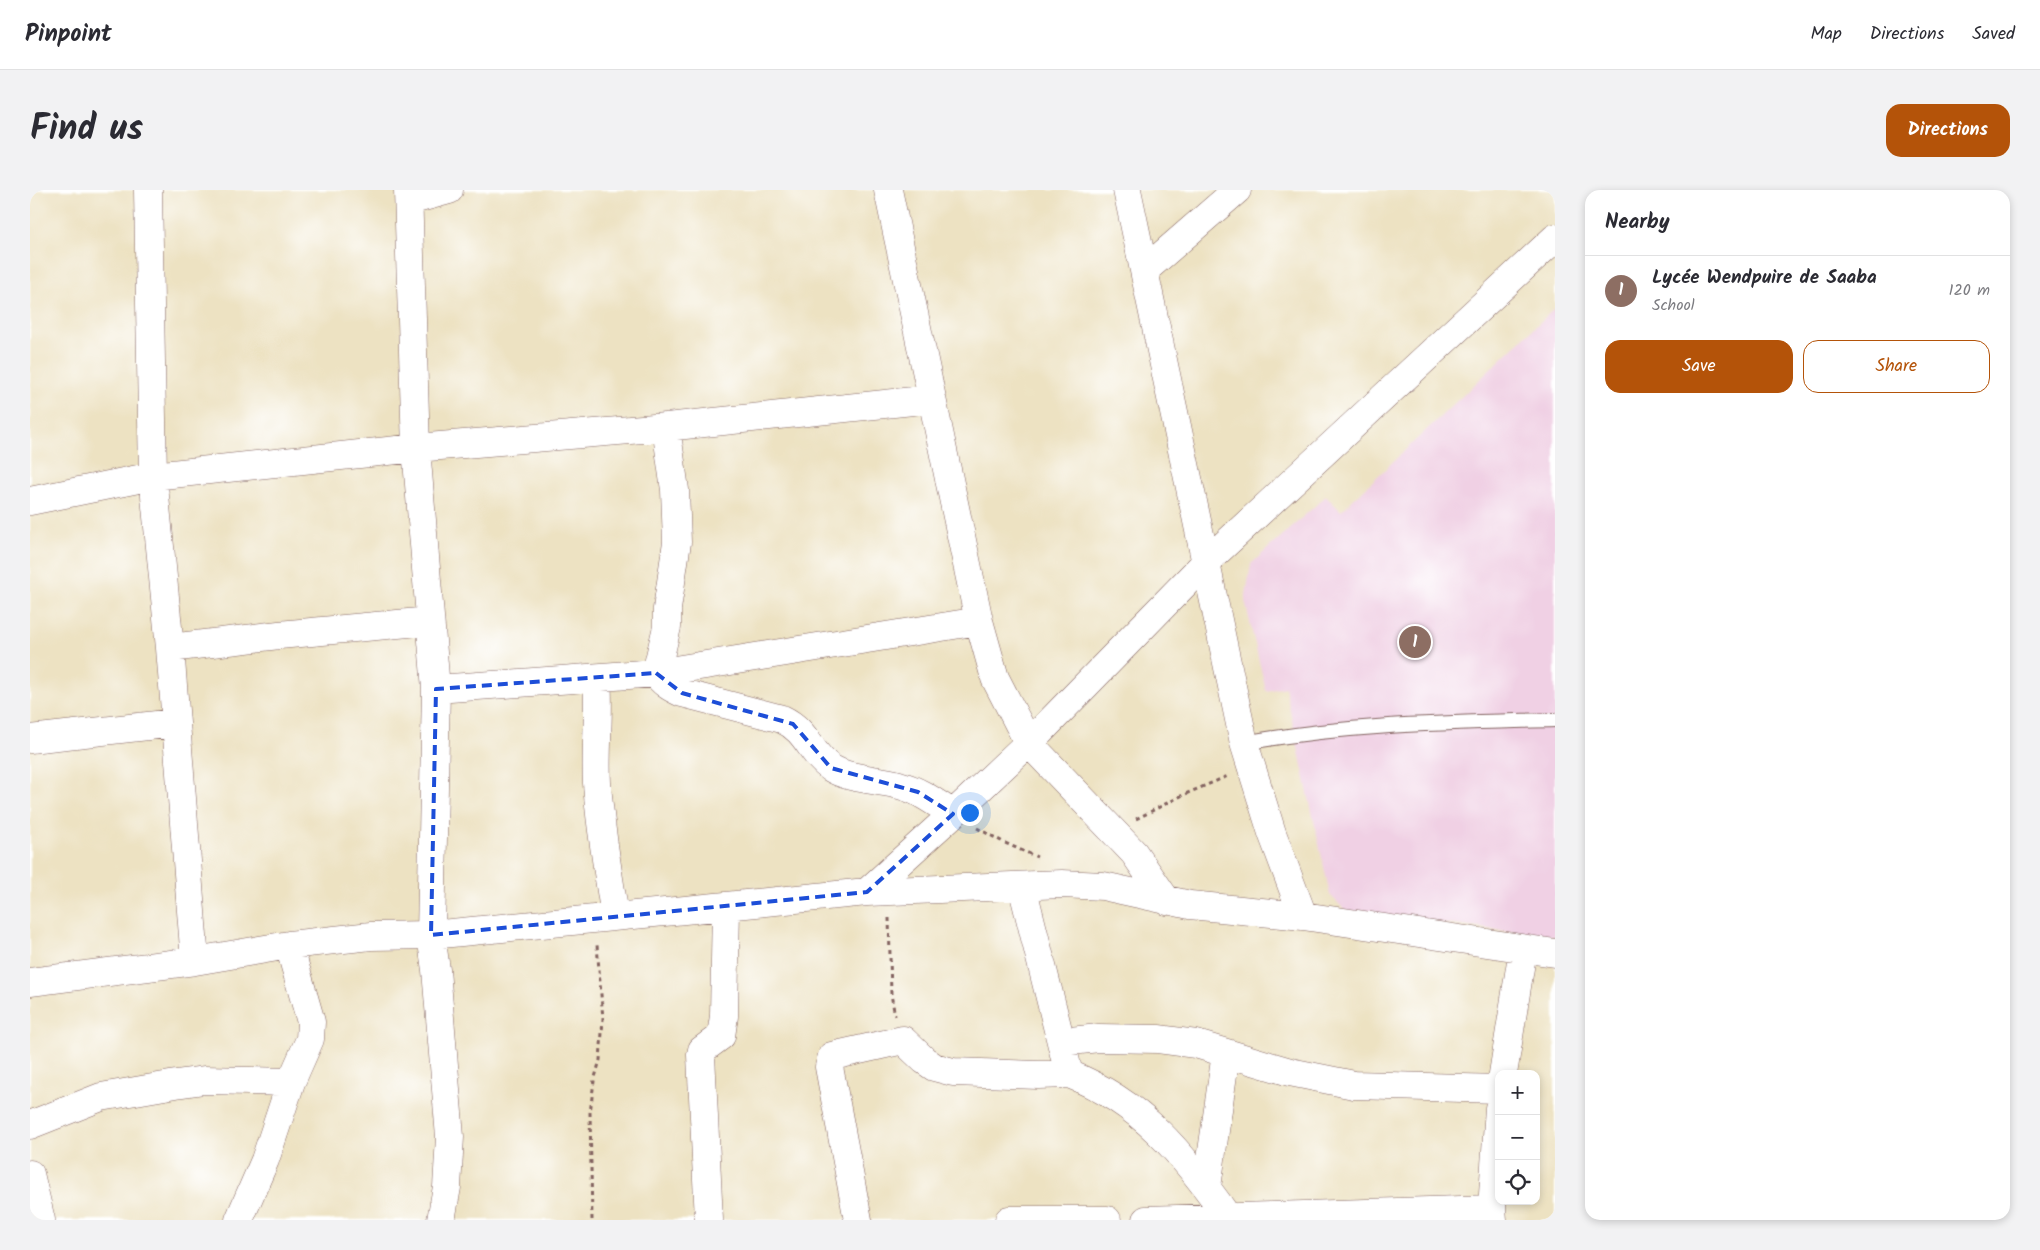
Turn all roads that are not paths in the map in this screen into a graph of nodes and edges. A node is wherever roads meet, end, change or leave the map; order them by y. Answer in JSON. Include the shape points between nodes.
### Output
{"nodes":[{"id":1,"x":148,"y":190,"type":"edge"},
{"id":2,"x":448,"y":190,"type":"edge"},
{"id":3,"x":888,"y":190,"type":"edge"},
{"id":4,"x":1127,"y":190,"type":"edge"},
{"id":5,"x":1237,"y":190,"type":"edge"},
{"id":6,"x":408,"y":195,"type":"edge"},
{"id":7,"x":1555,"y":238,"type":"edge"},
{"id":8,"x":1145,"y":270,"type":"junction"},
{"id":9,"x":932,"y":399,"type":"junction"},
{"id":10,"x":666,"y":427,"type":"junction"},
{"id":11,"x":416,"y":448,"type":"junction"},
{"id":12,"x":152,"y":476,"type":"junction"},
{"id":13,"x":30,"y":501,"type":"edge"},
{"id":14,"x":1205,"y":563,"type":"junction"},
{"id":15,"x":430,"y":621,"type":"junction"},
{"id":16,"x":979,"y":621,"type":"junction"},
{"id":17,"x":170,"y":648,"type":"junction"},
{"id":18,"x":656,"y":673,"type":"junction"},
{"id":19,"x":597,"y":678,"type":"junction"},
{"id":20,"x":436,"y":689,"type":"junction"},
{"id":21,"x":1555,"y":720,"type":"edge"},
{"id":22,"x":175,"y":724,"type":"junction"},
{"id":23,"x":30,"y":739,"type":"edge"},
{"id":24,"x":1028,"y":742,"type":"junction"},
{"id":25,"x":1247,"y":755,"type":"junction"},
{"id":26,"x":953,"y":814,"type":"junction"},
{"id":27,"x":1022,"y":886,"type":"junction"},
{"id":28,"x":878,"y":892,"type":"junction"},
{"id":29,"x":1167,"y":901,"type":"junction"},
{"id":30,"x":726,"y":906,"type":"junction"},
{"id":31,"x":1303,"y":916,"type":"junction"},
{"id":32,"x":605,"y":918,"type":"junction"},
{"id":33,"x":431,"y":935,"type":"junction"},
{"id":34,"x":290,"y":945,"type":"junction"},
{"id":35,"x":1523,"y":949,"type":"junction"},
{"id":36,"x":1555,"y":953,"type":"edge"},
{"id":37,"x":195,"y":961,"type":"junction"},
{"id":38,"x":30,"y":982,"type":"edge"},
{"id":39,"x":1061,"y":1042,"type":"junction"},
{"id":40,"x":1226,"y":1053,"type":"junction"},
{"id":41,"x":1504,"y":1070,"type":"edge"},
{"id":42,"x":1069,"y":1074,"type":"junction"},
{"id":43,"x":291,"y":1082,"type":"junction"},
{"id":44,"x":1495,"y":1090,"type":"edge"},
{"id":45,"x":1499,"y":1115,"type":"edge"},
{"id":46,"x":30,"y":1125,"type":"edge"},
{"id":47,"x":30,"y":1174,"type":"edge"},
{"id":48,"x":1207,"y":1187,"type":"junction"},
{"id":49,"x":1492,"y":1214,"type":"edge"},
{"id":50,"x":1227,"y":1216,"type":"junction"},
{"id":51,"x":41,"y":1220,"type":"edge"},
{"id":52,"x":239,"y":1220,"type":"edge"},
{"id":53,"x":441,"y":1220,"type":"edge"},
{"id":54,"x":709,"y":1220,"type":"edge"},
{"id":55,"x":858,"y":1220,"type":"edge"},
{"id":56,"x":1010,"y":1220,"type":"edge"},
{"id":57,"x":1107,"y":1220,"type":"edge"},
{"id":58,"x":1146,"y":1220,"type":"edge"}],
"edges":[{"from":1,"to":12,"type":"street"},
{"from":2,"to":6,"type":"street"},
{"from":3,"to":9,"type":"street"},
{"from":4,"to":8,"type":"street"},
{"from":5,"to":8,"type":"street"},
{"from":6,"to":11,"type":"street"},
{"from":7,"to":14,"type":"street"},
{"from":8,"to":14,"type":"street"},
{"from":9,"to":10,"type":"street"},
{"from":9,"to":16,"type":"street"},
{"from":10,"to":11,"type":"street"},
{"from":10,"to":18,"type":"street","via":[[678,542],[667,627]]},
{"from":11,"to":12,"type":"street"},
{"from":11,"to":15,"type":"street"},
{"from":12,"to":13,"type":"street"},
{"from":12,"to":17,"type":"street"},
{"from":14,"to":24,"type":"street"},
{"from":14,"to":25,"type":"street"},
{"from":15,"to":17,"type":"street"},
{"from":15,"to":20,"type":"street"},
{"from":16,"to":18,"type":"street"},
{"from":16,"to":24,"type":"street","via":[[994,678]]},
{"from":17,"to":22,"type":"street"},
{"from":18,"to":19,"type":"street"},
{"from":18,"to":26,"type":"street","via":[[664,683],[682,693],[793,724],[831,768],[898,784],[918,792]]},
{"from":19,"to":20,"type":"street"},
{"from":19,"to":32,"type":"street","via":[[597,783]]},
{"from":20,"to":33,"type":"street"},
{"from":21,"to":25,"type":"lane","via":[[1305,733]]},
{"from":22,"to":23,"type":"street"},
{"from":22,"to":37,"type":"street"},
{"from":24,"to":26,"type":"street"},
{"from":24,"to":29,"type":"street","via":[[1134,853]]},
{"from":25,"to":31,"type":"street"},
{"from":26,"to":28,"type":"street"},
{"from":27,"to":28,"type":"street"},
{"from":27,"to":29,"type":"street","via":[[1103,886]]},
{"from":27,"to":39,"type":"street"},
{"from":28,"to":30,"type":"street"},
{"from":29,"to":31,"type":"street"},
{"from":30,"to":32,"type":"street"},
{"from":30,"to":54,"type":"street","via":[[721,1036],[702,1050],[701,1055]]},
{"from":31,"to":35,"type":"street"},
{"from":32,"to":33,"type":"street"},
{"from":33,"to":34,"type":"street","via":[[371,936]]},
{"from":33,"to":53,"type":"street","via":[[450,1136]]},
{"from":34,"to":37,"type":"street"},
{"from":34,"to":43,"type":"street","via":[[312,1027]]},
{"from":35,"to":36,"type":"street"},
{"from":35,"to":41,"type":"street"},
{"from":37,"to":38,"type":"street"},
{"from":39,"to":40,"type":"street","via":[[1099,1038],[1158,1039],[1196,1044]]},
{"from":39,"to":42,"type":"street"},
{"from":40,"to":44,"type":"street","via":[[1290,1072],[1354,1085]]},
{"from":40,"to":48,"type":"street"},
{"from":42,"to":48,"type":"street","via":[[1111,1095],[1147,1121],[1176,1149]]},
{"from":42,"to":55,"type":"street","via":[[953,1072],[924,1060],[903,1040],[836,1054],[829,1063]]},
{"from":43,"to":46,"type":"street","via":[[197,1080],[101,1097]]},
{"from":43,"to":52,"type":"street","via":[[265,1160]]},
{"from":45,"to":49,"type":"street"},
{"from":47,"to":51,"type":"street"},
{"from":48,"to":50,"type":"street"},
{"from":49,"to":50,"type":"street"},
{"from":50,"to":58,"type":"street"},
{"from":56,"to":57,"type":"street"}]}
